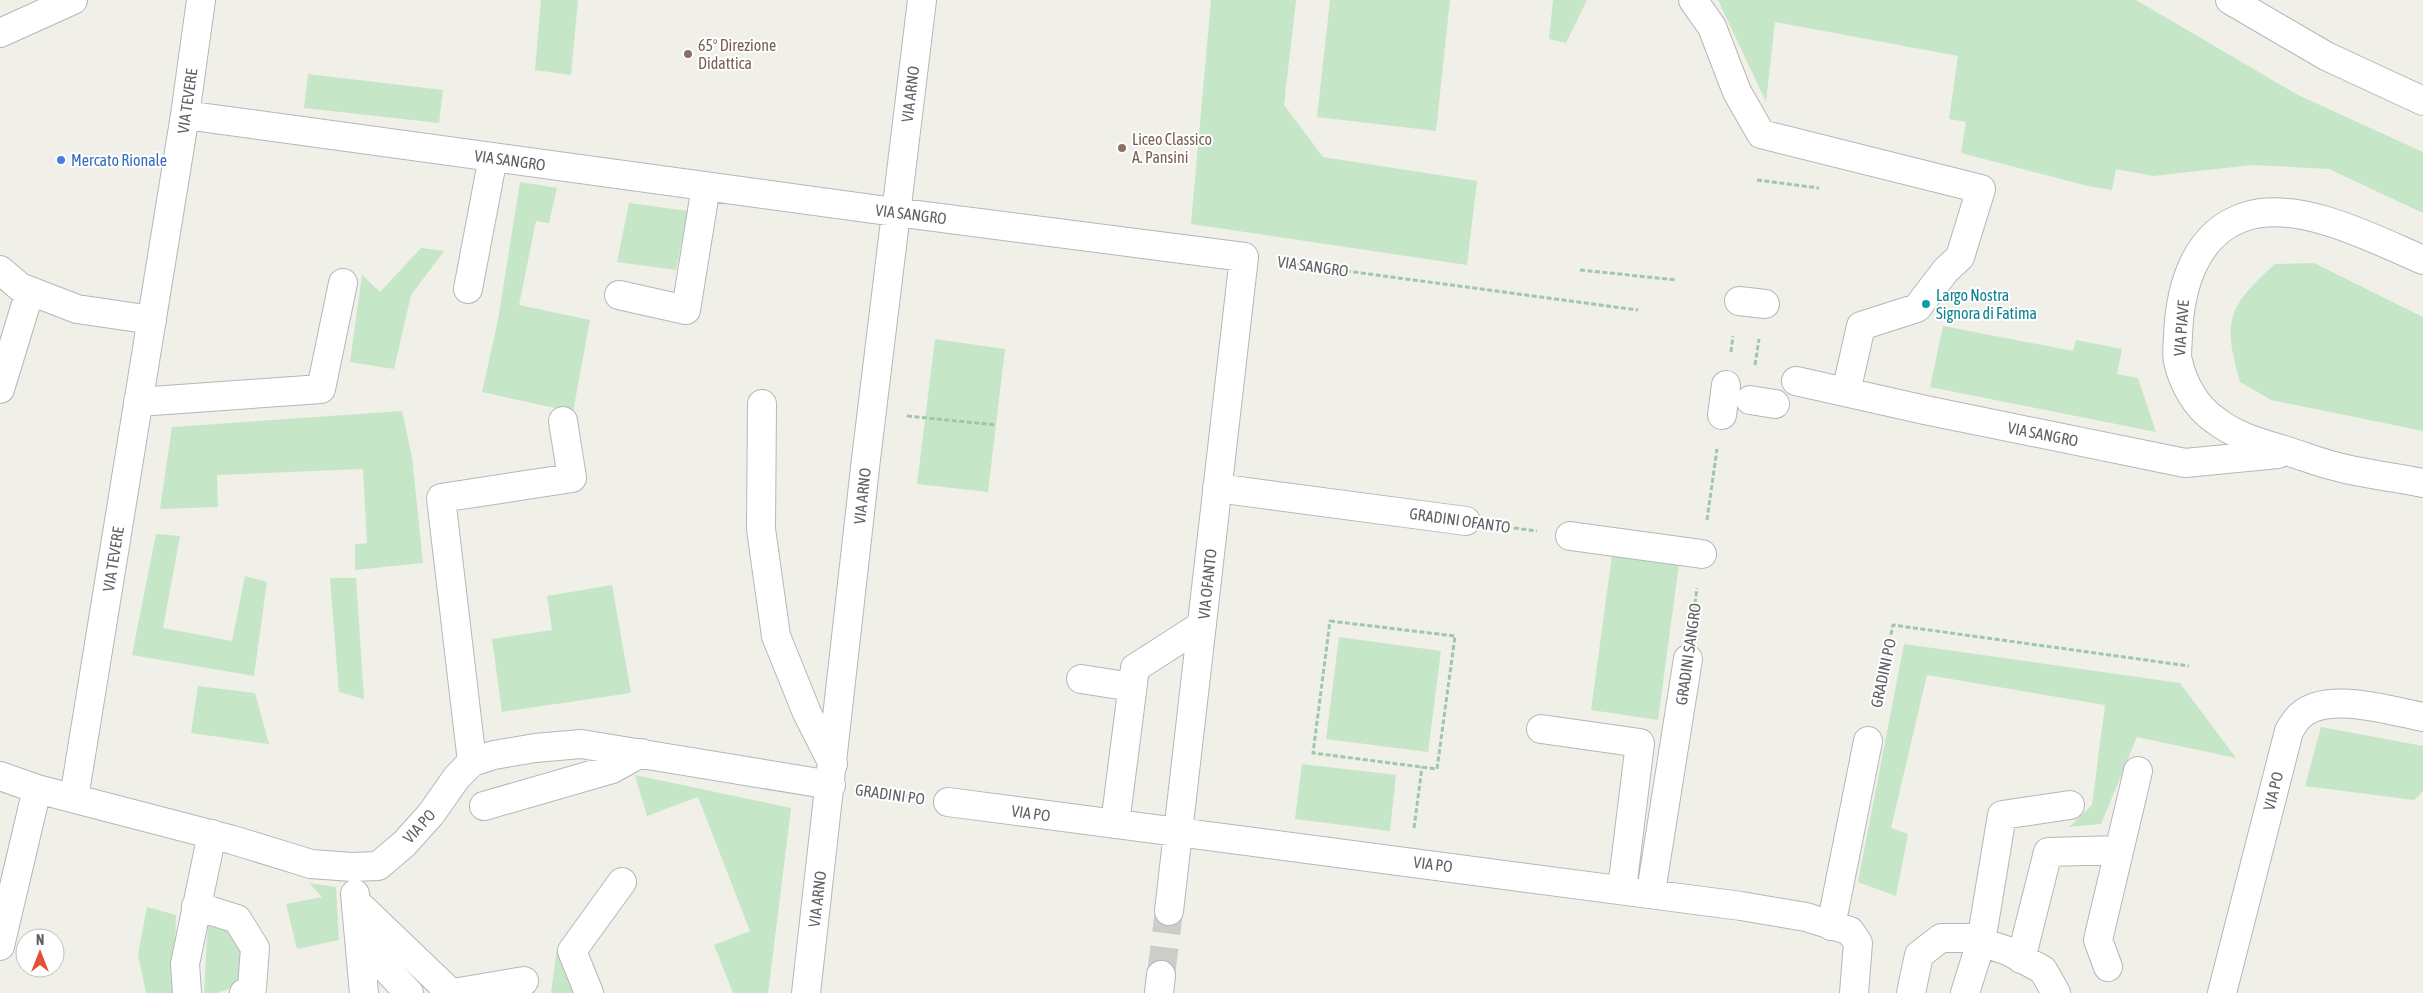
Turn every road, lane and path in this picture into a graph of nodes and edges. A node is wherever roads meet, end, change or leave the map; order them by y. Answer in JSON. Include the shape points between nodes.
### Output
{"nodes":[{"id":1,"x":73,"y":0,"type":"edge"},
{"id":2,"x":201,"y":0,"type":"edge"},
{"id":3,"x":922,"y":0,"type":"edge"},
{"id":4,"x":1694,"y":0,"type":"edge"},
{"id":5,"x":2230,"y":0,"type":"edge"},
{"id":6,"x":0,"y":33,"type":"edge"},
{"id":7,"x":2423,"y":101,"type":"edge"},
{"id":8,"x":185,"y":115,"type":"junction"},
{"id":9,"x":493,"y":157,"type":"junction"},
{"id":10,"x":1757,"y":180,"type":"dead end"},
{"id":11,"x":706,"y":186,"type":"junction"},
{"id":12,"x":1819,"y":188,"type":"dead end"},
{"id":13,"x":895,"y":212,"type":"junction"},
{"id":14,"x":1244,"y":257,"type":"junction"},
{"id":15,"x":2423,"y":260,"type":"edge"},
{"id":16,"x":0,"y":270,"type":"edge"},
{"id":17,"x":1580,"y":270,"type":"dead end"},
{"id":18,"x":1677,"y":280,"type":"dead end"},
{"id":19,"x":343,"y":283,"type":"dead end"},
{"id":20,"x":468,"y":289,"type":"dead end"},
{"id":21,"x":30,"y":291,"type":"junction"},
{"id":22,"x":619,"y":295,"type":"dead end"},
{"id":23,"x":1638,"y":310,"type":"dead end"},
{"id":24,"x":152,"y":320,"type":"junction"},
{"id":25,"x":1796,"y":381,"type":"dead end"},
{"id":26,"x":0,"y":389,"type":"edge"},
{"id":27,"x":1846,"y":392,"type":"junction"},
{"id":28,"x":1734,"y":400,"type":"junction"},
{"id":29,"x":138,"y":402,"type":"junction"},
{"id":30,"x":762,"y":404,"type":"dead end"},
{"id":31,"x":872,"y":412,"type":"junction"},
{"id":32,"x":563,"y":421,"type":"dead end"},
{"id":33,"x":996,"y":425,"type":"dead end"},
{"id":34,"x":2293,"y":453,"type":"junction"},
{"id":35,"x":2423,"y":483,"type":"edge"},
{"id":36,"x":1217,"y":488,"type":"junction"},
{"id":37,"x":1466,"y":521,"type":"joint"},
{"id":38,"x":1570,"y":536,"type":"joint"},
{"id":39,"x":1702,"y":554,"type":"junction"},
{"id":40,"x":1202,"y":625,"type":"junction"},
{"id":41,"x":1688,"y":659,"type":"joint"},
{"id":42,"x":2190,"y":666,"type":"dead end"},
{"id":43,"x":1080,"y":679,"type":"dead end"},
{"id":44,"x":1132,"y":687,"type":"junction"},
{"id":45,"x":2423,"y":717,"type":"edge"},
{"id":46,"x":1541,"y":729,"type":"dead end"},
{"id":47,"x":1868,"y":742,"type":"joint"},
{"id":48,"x":641,"y":753,"type":"junction"},
{"id":49,"x":472,"y":762,"type":"junction"},
{"id":50,"x":1422,"y":766,"type":"junction"},
{"id":51,"x":2138,"y":771,"type":"dead end"},
{"id":52,"x":832,"y":775,"type":"junction"},
{"id":53,"x":0,"y":776,"type":"edge"},
{"id":54,"x":37,"y":789,"type":"junction"},
{"id":55,"x":74,"y":798,"type":"junction"},
{"id":56,"x":948,"y":802,"type":"joint"},
{"id":57,"x":2070,"y":805,"type":"dead end"},
{"id":58,"x":484,"y":806,"type":"dead end"},
{"id":59,"x":1115,"y":824,"type":"junction"},
{"id":60,"x":1178,"y":832,"type":"junction"},
{"id":61,"x":212,"y":834,"type":"junction"},
{"id":62,"x":2119,"y":850,"type":"junction"},
{"id":63,"x":1410,"y":861,"type":"junction"},
{"id":64,"x":352,"y":867,"type":"junction"},
{"id":65,"x":622,"y":882,"type":"dead end"},
{"id":66,"x":1622,"y":889,"type":"junction"},
{"id":67,"x":1651,"y":892,"type":"junction"},
{"id":68,"x":356,"y":902,"type":"junction"},
{"id":69,"x":196,"y":906,"type":"junction"},
{"id":70,"x":1169,"y":911,"type":"tunnel mouth"},
{"id":71,"x":1831,"y":926,"type":"junction"},
{"id":72,"x":360,"y":941,"type":"junction"},
{"id":73,"x":1981,"y":942,"type":"junction"},
{"id":74,"x":0,"y":946,"type":"edge"},
{"id":75,"x":2021,"y":959,"type":"junction"},
{"id":76,"x":2108,"y":967,"type":"dead end"},
{"id":77,"x":524,"y":981,"type":"dead end"},
{"id":78,"x":187,"y":993,"type":"edge"},
{"id":79,"x":244,"y":993,"type":"edge"},
{"id":80,"x":364,"y":993,"type":"edge"},
{"id":81,"x":409,"y":993,"type":"edge"},
{"id":82,"x":452,"y":993,"type":"edge"},
{"id":83,"x":589,"y":993,"type":"edge"},
{"id":84,"x":806,"y":993,"type":"edge"},
{"id":85,"x":1854,"y":993,"type":"edge"},
{"id":86,"x":1911,"y":993,"type":"edge"},
{"id":87,"x":1965,"y":993,"type":"edge"},
{"id":88,"x":2056,"y":993,"type":"edge"},
{"id":89,"x":2222,"y":993,"type":"edge"}],
"edges":[{"from":1,"to":6,"type":"street"},
{"from":2,"to":8,"type":"street","name":"VIA TEVERE"},
{"from":3,"to":13,"type":"street","name":"VIA ARNO"},
{"from":4,"to":27,"type":"street","via":[[1712,27],[1737,92],[1761,134],[1981,189],[1960,257],[1946,270],[1918,308],[1862,326]]},
{"from":5,"to":7,"type":"street","via":[[2326,56]]},
{"from":8,"to":9,"type":"street","name":"VIA SANGRO"},
{"from":8,"to":24,"type":"street","name":"VIA TEVERE"},
{"from":9,"to":11,"type":"street","name":"VIA SANGRO"},
{"from":9,"to":20,"type":"street"},
{"from":10,"to":12,"type":"path"},
{"from":11,"to":13,"type":"street","name":"VIA SANGRO"},
{"from":11,"to":22,"type":"street","via":[[686,310]]},
{"from":13,"to":14,"type":"street","name":"VIA SANGRO"},
{"from":13,"to":31,"type":"street","name":"VIA ARNO"},
{"from":14,"to":23,"type":"path","name":"VIA SANGRO"},
{"from":14,"to":36,"type":"street","name":"VIA OFANTO"},
{"from":15,"to":34,"type":"street","name":"VIA PIAVE","via":[[2337,224],[2271,213],[2246,216],[2225,227],[2205,244],[2191,266],[2179,322],[2177,360],[2190,392],[2214,420],[2242,438]]},
{"from":16,"to":21,"type":"street"},
{"from":17,"to":18,"type":"path"},
{"from":19,"to":29,"type":"street","via":[[321,389]]},
{"from":21,"to":24,"type":"street","via":[[77,309]]},
{"from":21,"to":26,"type":"street"},
{"from":24,"to":29,"type":"street","name":"VIA TEVERE"},
{"from":25,"to":27,"type":"street","name":"VIA SANGRO"},
{"from":27,"to":34,"type":"street","name":"VIA SANGRO","via":[[2185,463]]},
{"from":28,"to":28,"type":"path","name":"GRADINI SANGRO","via":[[1752,302]]},
{"from":28,"to":39,"type":"path","name":"GRADINI SANGRO"},
{"from":29,"to":55,"type":"street","name":"VIA TEVERE"},
{"from":30,"to":52,"type":"street","via":[[761,529],[776,636]]},
{"from":31,"to":33,"type":"path"},
{"from":31,"to":52,"type":"street","name":"VIA ARNO"},
{"from":32,"to":49,"type":"street","via":[[572,478],[441,498]]},
{"from":34,"to":35,"type":"street","name":"VIA PIAVE","via":[[2335,467]]},
{"from":36,"to":37,"type":"street","name":"GRADINI OFANTO"},
{"from":36,"to":40,"type":"street","name":"VIA OFANTO"},
{"from":37,"to":38,"type":"path","name":"GRADINI OFANTO"},
{"from":38,"to":39,"type":"street"},
{"from":39,"to":41,"type":"path","name":"GRADINI SANGRO"},
{"from":40,"to":44,"type":"street","via":[[1134,668]]},
{"from":40,"to":60,"type":"street","name":"VIA OFANTO"},
{"from":41,"to":67,"type":"street","name":"GRADINI SANGRO"},
{"from":42,"to":47,"type":"path","name":"GRADINI PO","via":[[1893,625]]},
{"from":43,"to":44,"type":"street"},
{"from":44,"to":59,"type":"street"},
{"from":45,"to":89,"type":"street","name":"VIA PO","via":[[2356,705],[2325,704],[2301,714],[2289,731]]},
{"from":46,"to":66,"type":"street","via":[[1640,743]]},
{"from":47,"to":71,"type":"street"},
{"from":48,"to":49,"type":"street","name":"VIA PO","via":[[581,744],[534,748]]},
{"from":48,"to":52,"type":"street","name":"VIA PO"},
{"from":48,"to":58,"type":"street","via":[[612,769]]},
{"from":49,"to":64,"type":"street","name":"VIA PO","via":[[404,844],[378,866]]},
{"from":50,"to":50,"type":"path","via":[[1313,753],[1330,621],[1455,636],[1437,768]]},
{"from":50,"to":63,"type":"path"},
{"from":51,"to":62,"type":"street"},
{"from":52,"to":56,"type":"path","name":"GRADINI PO"},
{"from":52,"to":84,"type":"street","name":"VIA ARNO"},
{"from":53,"to":54,"type":"street","name":"VIA PO"},
{"from":54,"to":55,"type":"street","name":"VIA PO"},
{"from":54,"to":74,"type":"street"},
{"from":55,"to":61,"type":"street","name":"VIA PO"},
{"from":56,"to":59,"type":"street","name":"VIA PO"},
{"from":57,"to":73,"type":"street","via":[[2002,815]]},
{"from":59,"to":60,"type":"street","name":"VIA PO"},
{"from":60,"to":63,"type":"street","name":"VIA PO"},
{"from":60,"to":70,"type":"street","name":"VIA OFANTO"},
{"from":61,"to":64,"type":"street","name":"VIA PO","via":[[311,864]]},
{"from":61,"to":69,"type":"street"},
{"from":62,"to":75,"type":"street","via":[[2048,852]]},
{"from":62,"to":76,"type":"street","via":[[2098,940]]},
{"from":63,"to":66,"type":"street","name":"VIA PO"},
{"from":64,"to":68,"type":"street"},
{"from":65,"to":83,"type":"street","via":[[572,951]]},
{"from":66,"to":67,"type":"street","name":"VIA PO"},
{"from":67,"to":71,"type":"street","name":"VIA PO","via":[[1806,918]]},
{"from":68,"to":72,"type":"street"},
{"from":68,"to":82,"type":"street"},
{"from":69,"to":78,"type":"street","via":[[186,964]]},
{"from":69,"to":79,"type":"street","via":[[237,919],[255,948],[252,988]]},
{"from":71,"to":85,"type":"street","name":"VIA PO","via":[[1850,931],[1858,942]]},
{"from":72,"to":80,"type":"street"},
{"from":72,"to":81,"type":"street"},
{"from":73,"to":75,"type":"street"},
{"from":73,"to":86,"type":"street","via":[[1970,938],[1941,938],[1919,955]]},
{"from":73,"to":87,"type":"street"},
{"from":75,"to":88,"type":"street","via":[[2043,970]]},
{"from":77,"to":82,"type":"street"}]}
